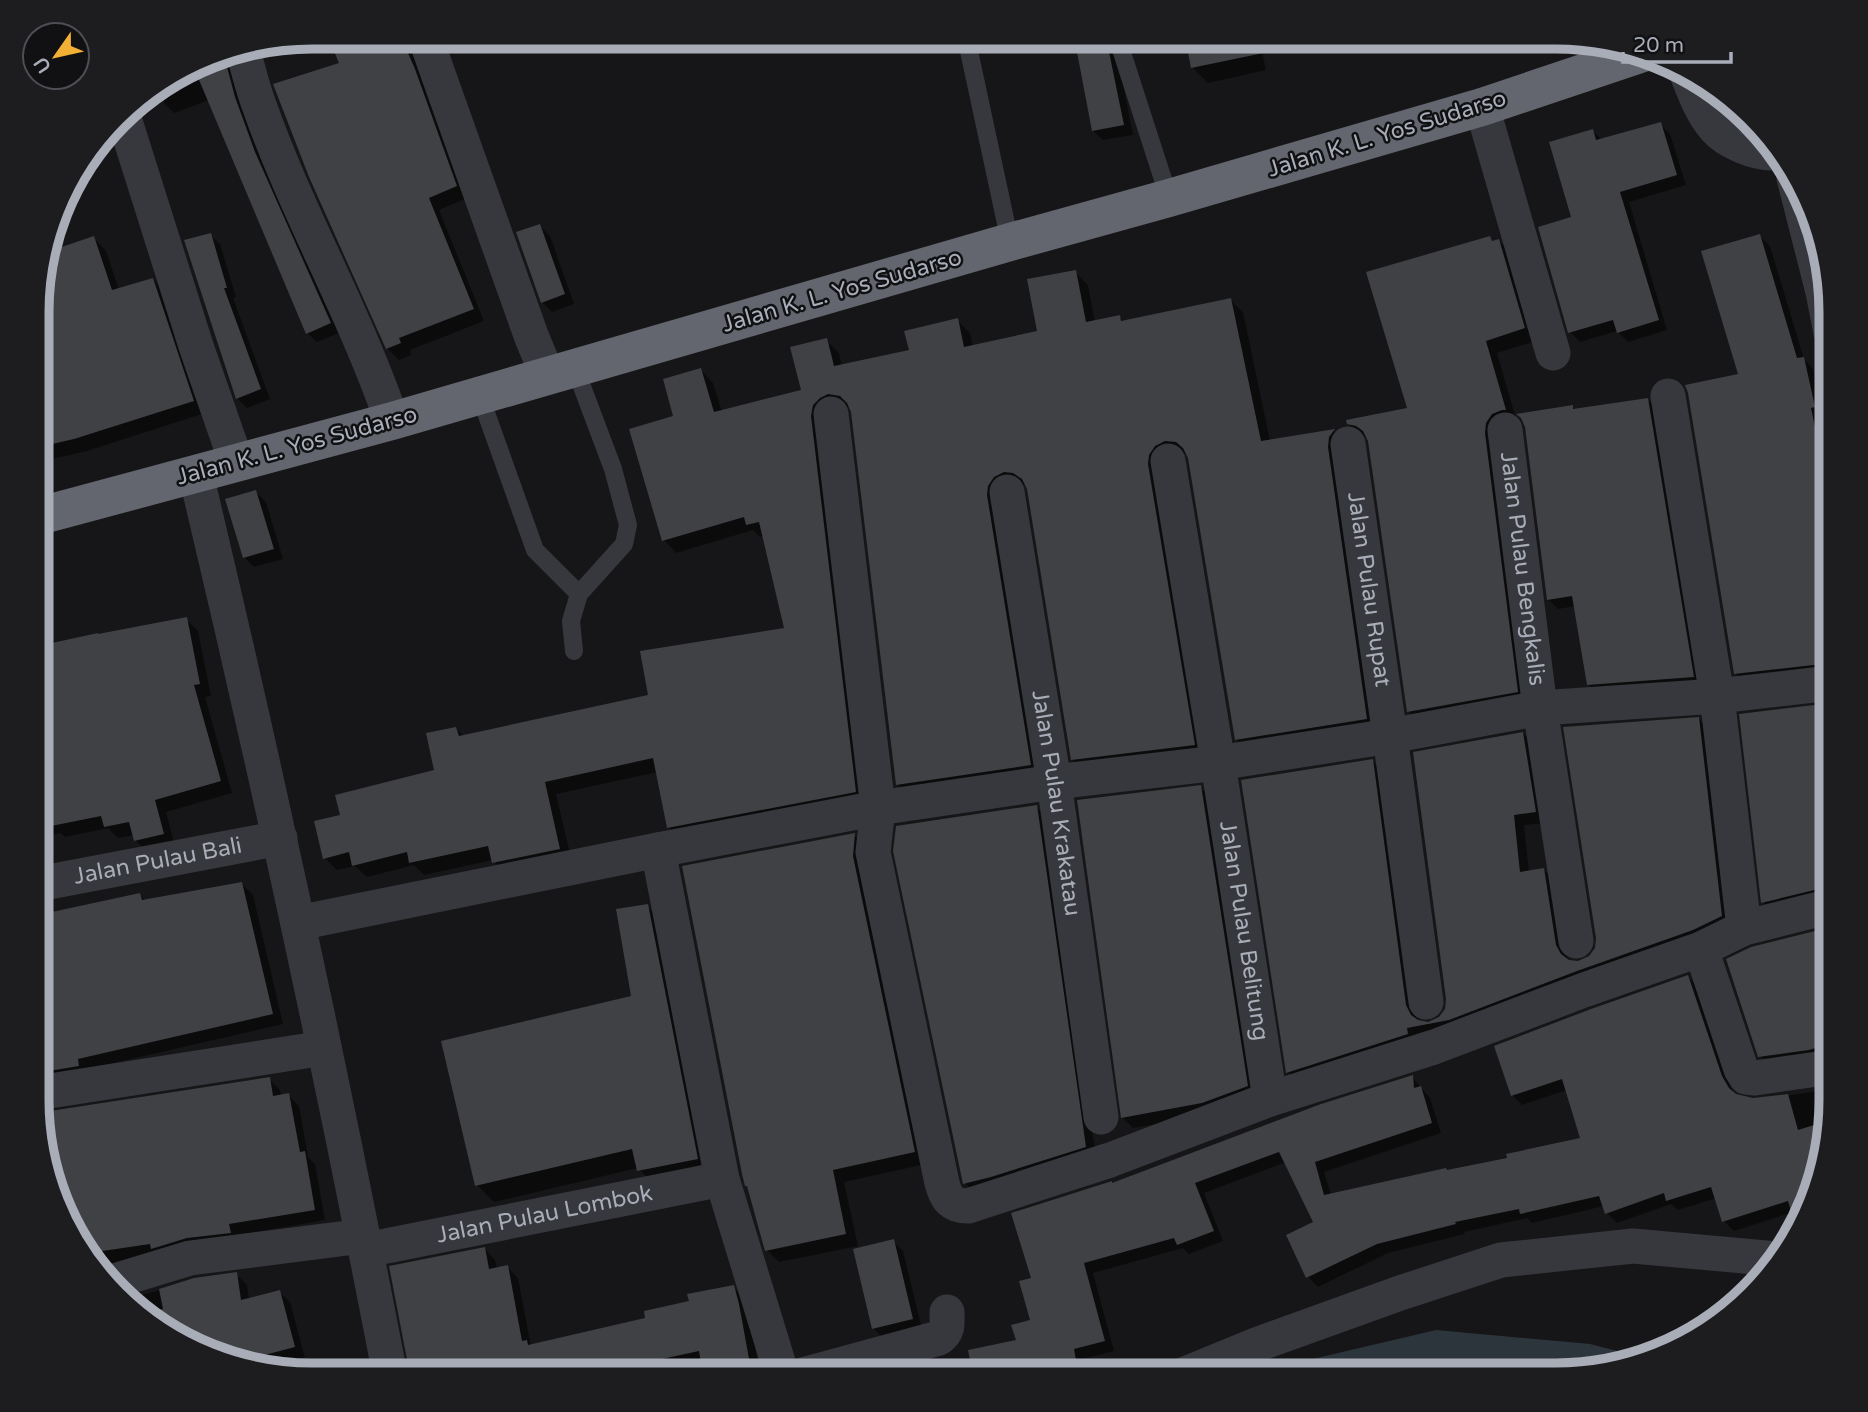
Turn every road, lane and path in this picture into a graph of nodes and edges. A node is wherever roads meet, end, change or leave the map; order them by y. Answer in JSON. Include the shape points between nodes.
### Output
{"nodes":[{"id":1,"x":429,"y":49,"type":"edge"},
{"id":2,"x":968,"y":49,"type":"edge"},
{"id":3,"x":1121,"y":49,"type":"edge"},
{"id":4,"x":245,"y":58,"type":"edge"},
{"id":5,"x":1624,"y":58,"type":"edge"},
{"id":6,"x":1692,"y":87,"type":"edge"},
{"id":7,"x":1482,"y":107,"type":"junction"},
{"id":8,"x":126,"y":126,"type":"edge"},
{"id":9,"x":1764,"y":151,"type":"edge"},
{"id":10,"x":1168,"y":198,"type":"junction"},
{"id":11,"x":1010,"y":242,"type":"junction"},
{"id":12,"x":1553,"y":353,"type":"dead end"},
{"id":13,"x":562,"y":372,"type":"junction"},
{"id":14,"x":480,"y":396,"type":"junction"},
{"id":15,"x":1668,"y":396,"type":"dead end"},
{"id":16,"x":831,"y":414,"type":"dead end"},
{"id":17,"x":393,"y":421,"type":"junction"},
{"id":18,"x":1504,"y":430,"type":"dead end"},
{"id":19,"x":1348,"y":444,"type":"dead end"},
{"id":20,"x":1168,"y":461,"type":"dead end"},
{"id":21,"x":237,"y":464,"type":"junction"},
{"id":22,"x":196,"y":475,"type":"junction"},
{"id":23,"x":1007,"y":492,"type":"dead end"},
{"id":24,"x":49,"y":513,"type":"edge"},
{"id":25,"x":579,"y":594,"type":"junction"},
{"id":26,"x":574,"y":651,"type":"dead end"},
{"id":27,"x":1819,"y":684,"type":"edge"},
{"id":28,"x":1717,"y":696,"type":"junction"},
{"id":29,"x":1540,"y":709,"type":"junction"},
{"id":30,"x":1390,"y":736,"type":"junction"},
{"id":31,"x":1218,"y":763,"type":"junction"},
{"id":32,"x":1054,"y":782,"type":"junction"},
{"id":33,"x":878,"y":808,"type":"junction"},
{"id":34,"x":280,"y":838,"type":"junction"},
{"id":35,"x":658,"y":850,"type":"junction"},
{"id":36,"x":49,"y":882,"type":"edge"},
{"id":37,"x":1819,"y":909,"type":"edge"},
{"id":38,"x":298,"y":923,"type":"junction"},
{"id":39,"x":1744,"y":928,"type":"junction"},
{"id":40,"x":1576,"y":941,"type":"dead end"},
{"id":41,"x":1701,"y":949,"type":"junction"},
{"id":42,"x":1426,"y":1002,"type":"dead end"},
{"id":43,"x":324,"y":1048,"type":"junction"},
{"id":44,"x":1819,"y":1069,"type":"edge"},
{"id":45,"x":49,"y":1091,"type":"edge"},
{"id":46,"x":1270,"y":1099,"type":"junction"},
{"id":47,"x":1101,"y":1116,"type":"dead end"},
{"id":48,"x":722,"y":1179,"type":"junction"},
{"id":49,"x":365,"y":1243,"type":"junction"},
{"id":50,"x":1766,"y":1258,"type":"edge"},
{"id":51,"x":120,"y":1279,"type":"edge"},
{"id":52,"x":947,"y":1312,"type":"dead end"},
{"id":53,"x":388,"y":1363,"type":"edge"},
{"id":54,"x":778,"y":1363,"type":"edge"},
{"id":55,"x":847,"y":1363,"type":"edge"},
{"id":56,"x":1212,"y":1363,"type":"edge"}],
"edges":[{"from":1,"to":13,"type":"street","via":[[532,338]]},
{"from":2,"to":11,"type":"lane"},
{"from":3,"to":10,"type":"lane"},
{"from":4,"to":17,"type":"street","via":[[258,104]]},
{"from":5,"to":7,"type":"highway","name":"Jalan K. L. Yos Sudarso"},
{"from":6,"to":9,"type":"street","via":[[1715,129],[1745,148]]},
{"from":7,"to":10,"type":"highway","name":"Jalan K. L. Yos Sudarso"},
{"from":7,"to":12,"type":"street"},
{"from":8,"to":21,"type":"street"},
{"from":10,"to":11,"type":"highway","name":"Jalan K. L. Yos Sudarso"},
{"from":11,"to":13,"type":"highway","name":"Jalan K. L. Yos Sudarso"},
{"from":13,"to":14,"type":"highway","name":"Jalan K. L. Yos Sudarso"},
{"from":13,"to":25,"type":"lane","via":[[613,469],[628,525],[624,544]]},
{"from":14,"to":17,"type":"highway","name":"Jalan K. L. Yos Sudarso"},
{"from":14,"to":25,"type":"lane","via":[[535,551]]},
{"from":15,"to":28,"type":"street"},
{"from":16,"to":33,"type":"street"},
{"from":17,"to":21,"type":"highway","name":"Jalan K. L. Yos Sudarso"},
{"from":18,"to":29,"type":"street","name":"Jalan Pulau Bengkalis"},
{"from":19,"to":30,"type":"street","name":"Jalan Pulau Rupat"},
{"from":20,"to":31,"type":"street","name":"Jalan Pulau Belitung"},
{"from":21,"to":22,"type":"highway","name":"Jalan K. L. Yos Sudarso"},
{"from":22,"to":24,"type":"highway","name":"Jalan K. L. Yos Sudarso"},
{"from":22,"to":34,"type":"street"},
{"from":23,"to":32,"type":"street","name":"Jalan Pulau Krakatau"},
{"from":25,"to":26,"type":"lane","via":[[571,621]]},
{"from":27,"to":28,"type":"street"},
{"from":28,"to":29,"type":"street"},
{"from":28,"to":39,"type":"street"},
{"from":29,"to":30,"type":"street"},
{"from":29,"to":40,"type":"street","name":"Jalan Pulau Bengkalis"},
{"from":30,"to":31,"type":"street"},
{"from":30,"to":42,"type":"street","name":"Jalan Pulau Rupat"},
{"from":31,"to":32,"type":"street"},
{"from":31,"to":46,"type":"street","name":"Jalan Pulau Belitung"},
{"from":32,"to":33,"type":"street"},
{"from":32,"to":47,"type":"street","name":"Jalan Pulau Krakatau"},
{"from":33,"to":35,"type":"street"},
{"from":33,"to":46,"type":"street","via":[[873,852],[942,1182],[950,1202],[968,1206],[1084,1169]]},
{"from":34,"to":36,"type":"street","name":"Jalan Pulau Bali"},
{"from":34,"to":38,"type":"street"},
{"from":35,"to":38,"type":"street"},
{"from":35,"to":48,"type":"street"},
{"from":37,"to":39,"type":"street"},
{"from":38,"to":43,"type":"street"},
{"from":39,"to":41,"type":"street"},
{"from":41,"to":44,"type":"street","via":[[1746,1077]]},
{"from":41,"to":46,"type":"street","via":[[1434,1047]]},
{"from":43,"to":45,"type":"street"},
{"from":43,"to":49,"type":"street"},
{"from":48,"to":49,"type":"street","name":"Jalan Pulau Lombok"},
{"from":48,"to":54,"type":"street"},
{"from":49,"to":51,"type":"street","name":"Jalan Pulau Lombok","via":[[190,1258]]},
{"from":49,"to":53,"type":"street"},
{"from":50,"to":56,"type":"street","via":[[1633,1246],[1502,1260],[1387,1297]]},
{"from":52,"to":55,"type":"street","via":[[948,1326],[939,1338]]}]}
